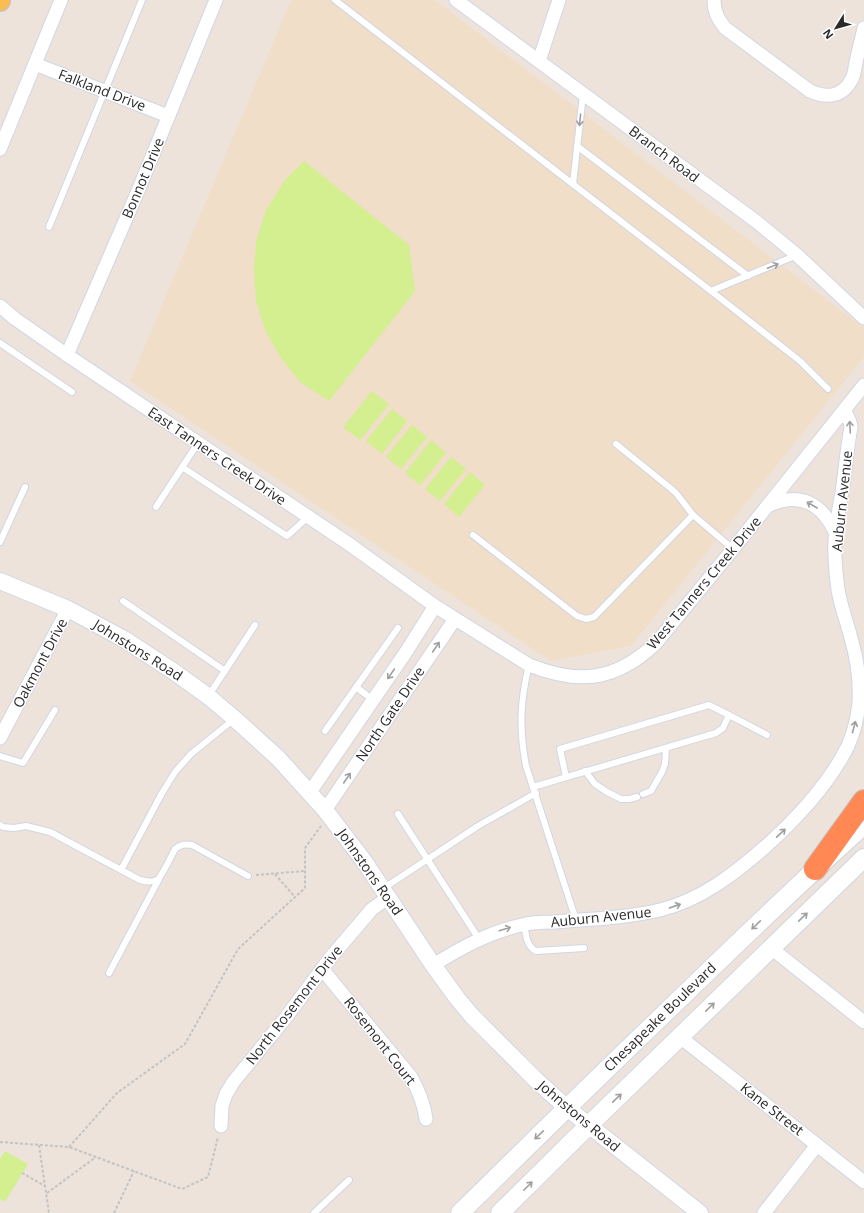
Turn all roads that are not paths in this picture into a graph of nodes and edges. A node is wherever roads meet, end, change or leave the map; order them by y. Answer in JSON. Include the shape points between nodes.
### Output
{"nodes":[{"id":1,"x":61,"y":0,"type":"edge"},
{"id":2,"x":142,"y":0,"type":"edge"},
{"id":3,"x":216,"y":0,"type":"edge"},
{"id":4,"x":335,"y":0,"type":"edge"},
{"id":5,"x":456,"y":0,"type":"edge"},
{"id":6,"x":559,"y":0,"type":"edge"},
{"id":7,"x":714,"y":0,"type":"edge"},
{"id":8,"x":864,"y":28,"type":"edge"},
{"id":9,"x":539,"y":61,"type":"junction"},
{"id":10,"x":35,"y":64,"type":"junction"},
{"id":11,"x":104,"y":90,"type":"junction"},
{"id":12,"x":583,"y":94,"type":"junction"},
{"id":13,"x":168,"y":116,"type":"junction"},
{"id":14,"x":577,"y":146,"type":"junction"},
{"id":15,"x":0,"y":149,"type":"edge"},
{"id":16,"x":573,"y":184,"type":"junction"},
{"id":17,"x":49,"y":227,"type":"dead end"},
{"id":18,"x":797,"y":256,"type":"junction"},
{"id":19,"x":748,"y":276,"type":"junction"},
{"id":20,"x":711,"y":291,"type":"junction"},
{"id":21,"x":0,"y":306,"type":"edge"},
{"id":22,"x":864,"y":318,"type":"edge"},
{"id":23,"x":0,"y":343,"type":"edge"},
{"id":24,"x":67,"y":355,"type":"junction"},
{"id":25,"x":864,"y":385,"type":"edge"},
{"id":26,"x":828,"y":389,"type":"dead end"},
{"id":27,"x":72,"y":392,"type":"dead end"},
{"id":28,"x":844,"y":410,"type":"junction"},
{"id":29,"x":198,"y":443,"type":"junction"},
{"id":30,"x":616,"y":444,"type":"dead end"},
{"id":31,"x":182,"y":467,"type":"junction"},
{"id":32,"x":24,"y":487,"type":"dead end"},
{"id":33,"x":767,"y":506,"type":"junction"},
{"id":34,"x":156,"y":507,"type":"dead end"},
{"id":35,"x":693,"y":514,"type":"junction"},
{"id":36,"x":308,"y":517,"type":"junction"},
{"id":37,"x":836,"y":534,"type":"junction"},
{"id":38,"x":473,"y":535,"type":"dead end"},
{"id":39,"x":0,"y":542,"type":"edge"},
{"id":40,"x":733,"y":549,"type":"junction"},
{"id":41,"x":0,"y":581,"type":"edge"},
{"id":42,"x":123,"y":601,"type":"dead end"},
{"id":43,"x":435,"y":606,"type":"junction"},
{"id":44,"x":68,"y":609,"type":"junction"},
{"id":45,"x":455,"y":619,"type":"junction"},
{"id":46,"x":255,"y":625,"type":"dead end"},
{"id":47,"x":398,"y":628,"type":"dead end"},
{"id":48,"x":529,"y":666,"type":"junction"},
{"id":49,"x":225,"y":671,"type":"junction"},
{"id":50,"x":356,"y":687,"type":"junction"},
{"id":51,"x":208,"y":697,"type":"junction"},
{"id":52,"x":373,"y":700,"type":"junction"},
{"id":53,"x":55,"y":710,"type":"dead end"},
{"id":54,"x":729,"y":715,"type":"junction"},
{"id":55,"x":235,"y":719,"type":"junction"},
{"id":56,"x":325,"y":731,"type":"dead end"},
{"id":57,"x":767,"y":735,"type":"dead end"},
{"id":58,"x":0,"y":738,"type":"edge"},
{"id":59,"x":666,"y":748,"type":"junction"},
{"id":60,"x":0,"y":756,"type":"edge"},
{"id":61,"x":585,"y":771,"type":"junction"},
{"id":62,"x":566,"y":777,"type":"junction"},
{"id":63,"x":533,"y":787,"type":"junction"},
{"id":64,"x":310,"y":792,"type":"junction"},
{"id":65,"x":536,"y":793,"type":"junction"},
{"id":66,"x":864,"y":801,"type":"edge"},
{"id":67,"x":398,"y":814,"type":"dead end"},
{"id":68,"x":324,"y":818,"type":"junction"},
{"id":69,"x":0,"y":825,"type":"edge"},
{"id":70,"x":864,"y":825,"type":"edge"},
{"id":71,"x":864,"y":858,"type":"edge"},
{"id":72,"x":428,"y":859,"type":"junction"},
{"id":73,"x":815,"y":869,"type":"junction"},
{"id":74,"x":121,"y":870,"type":"junction"},
{"id":75,"x":248,"y":876,"type":"road end"},
{"id":76,"x":159,"y":878,"type":"junction"},
{"id":77,"x":387,"y":894,"type":"junction"},
{"id":78,"x":576,"y":920,"type":"junction"},
{"id":79,"x":524,"y":924,"type":"junction"},
{"id":80,"x":479,"y":939,"type":"junction"},
{"id":81,"x":584,"y":948,"type":"dead end"},
{"id":82,"x":771,"y":948,"type":"junction"},
{"id":83,"x":433,"y":965,"type":"junction"},
{"id":84,"x":322,"y":969,"type":"junction"},
{"id":85,"x":109,"y":973,"type":"dead end"},
{"id":86,"x":864,"y":1022,"type":"edge"},
{"id":87,"x":680,"y":1036,"type":"junction"},
{"id":88,"x":567,"y":1108,"type":"junction"},
{"id":89,"x":426,"y":1119,"type":"dead end"},
{"id":90,"x":589,"y":1125,"type":"junction"},
{"id":91,"x":221,"y":1126,"type":"road end"},
{"id":92,"x":817,"y":1145,"type":"junction"},
{"id":93,"x":349,"y":1180,"type":"dead end"},
{"id":94,"x":864,"y":1182,"type":"edge"},
{"id":95,"x":314,"y":1213,"type":"edge"},
{"id":96,"x":460,"y":1213,"type":"edge"},
{"id":97,"x":500,"y":1213,"type":"edge"},
{"id":98,"x":700,"y":1213,"type":"edge"},
{"id":99,"x":764,"y":1213,"type":"edge"}],
"edges":[{"from":1,"to":10,"type":"street"},
{"from":2,"to":11,"type":"lane"},
{"from":3,"to":13,"type":"street","name":"Bonnot Drive"},
{"from":4,"to":16,"type":"lane"},
{"from":5,"to":9,"type":"street","name":"Branch Road"},
{"from":6,"to":9,"type":"street"},
{"from":7,"to":8,"type":"street","via":[[714,8],[724,28],[818,95],[833,95],[848,86]]},
{"from":9,"to":12,"type":"street","name":"Branch Road"},
{"from":10,"to":11,"type":"street","name":"Falkland Drive"},
{"from":10,"to":15,"type":"street"},
{"from":11,"to":13,"type":"street","name":"Falkland Drive"},
{"from":11,"to":17,"type":"lane"},
{"from":12,"to":14,"type":"lane","one_way":true},
{"from":12,"to":18,"type":"street","name":"Branch Road","via":[[758,222]]},
{"from":13,"to":24,"type":"street","name":"Bonnot Drive"},
{"from":14,"to":16,"type":"lane"},
{"from":14,"to":19,"type":"lane"},
{"from":16,"to":20,"type":"lane"},
{"from":19,"to":18,"type":"lane","one_way":true},
{"from":18,"to":22,"type":"street","name":"Branch Road"},
{"from":19,"to":20,"type":"lane"},
{"from":20,"to":26,"type":"lane","via":[[800,361]]},
{"from":21,"to":24,"type":"street","name":"East Tanners Creek Drive"},
{"from":23,"to":27,"type":"lane"},
{"from":24,"to":29,"type":"street","name":"East Tanners Creek Drive"},
{"from":25,"to":28,"type":"street","name":"West Tanners Creek Drive"},
{"from":28,"to":33,"type":"street","name":"West Tanners Creek Drive"},
{"from":37,"to":28,"type":"street","name":"Auburn Avenue","one_way":true,"via":[[851,427]]},
{"from":29,"to":31,"type":"lane"},
{"from":29,"to":36,"type":"street","name":"East Tanners Creek Drive"},
{"from":30,"to":35,"type":"lane","via":[[673,490]]},
{"from":31,"to":34,"type":"lane"},
{"from":31,"to":36,"type":"lane","via":[[287,536]]},
{"from":32,"to":39,"type":"lane"},
{"from":37,"to":33,"type":"street","one_way":true,"via":[[826,515],[808,502],[788,499]]},
{"from":33,"to":40,"type":"street","name":"West Tanners Creek Drive"},
{"from":35,"to":38,"type":"lane","via":[[594,617],[586,620],[577,616]]},
{"from":35,"to":40,"type":"lane"},
{"from":36,"to":43,"type":"street","name":"East Tanners Creek Drive"},
{"from":78,"to":37,"type":"street","name":"Auburn Avenue","one_way":true,"via":[[662,910],[708,891],[736,872],[784,830],[806,807],[843,757],[851,740],[858,703],[856,661],[838,590]]},
{"from":40,"to":48,"type":"street","name":"West Tanners Creek Drive","via":[[656,643],[626,666],[599,676],[580,677],[562,676]]},
{"from":41,"to":44,"type":"street","name":"Johnstons Road"},
{"from":42,"to":49,"type":"lane"},
{"from":43,"to":45,"type":"street","name":"West Tanners Creek Drive"},
{"from":43,"to":52,"type":"street","name":"North Gate Drive","one_way":true},
{"from":44,"to":51,"type":"street","name":"Johnstons Road","via":[[124,639]]},
{"from":44,"to":58,"type":"street","name":"Oakmont Drive"},
{"from":45,"to":48,"type":"street","name":"West Tanners Creek Drive"},
{"from":68,"to":45,"type":"street","name":"North Gate Drive","one_way":true},
{"from":46,"to":49,"type":"lane"},
{"from":47,"to":50,"type":"lane"},
{"from":48,"to":63,"type":"lane","via":[[521,725],[524,754]]},
{"from":49,"to":51,"type":"lane"},
{"from":50,"to":52,"type":"lane"},
{"from":50,"to":56,"type":"lane"},
{"from":51,"to":55,"type":"street","name":"Johnstons Road"},
{"from":52,"to":64,"type":"street","name":"North Gate Drive"},
{"from":53,"to":60,"type":"lane","via":[[23,763]]},
{"from":54,"to":57,"type":"lane"},
{"from":54,"to":59,"type":"lane","via":[[723,728],[716,733]]},
{"from":54,"to":62,"type":"lane","via":[[709,705],[560,749]]},
{"from":55,"to":64,"type":"street","name":"Johnstons Road","via":[[278,758]]},
{"from":55,"to":74,"type":"lane","via":[[191,754],[175,772]]},
{"from":59,"to":61,"type":"lane"},
{"from":59,"to":61,"type":"lane","via":[[665,764],[651,791],[629,799],[621,799],[607,792],[595,784]]},
{"from":61,"to":62,"type":"lane"},
{"from":62,"to":63,"type":"lane"},
{"from":63,"to":65,"type":"lane"},
{"from":64,"to":68,"type":"street","name":"Johnstons Road"},
{"from":65,"to":72,"type":"lane","via":[[478,826]]},
{"from":65,"to":78,"type":"lane"},
{"from":66,"to":73,"type":"highway"},
{"from":67,"to":72,"type":"lane"},
{"from":68,"to":77,"type":"street","name":"Johnstons Road","via":[[364,861]]},
{"from":69,"to":74,"type":"lane","via":[[14,828],[26,826],[50,832]]},
{"from":70,"to":73,"type":"main road","name":"Chesapeake Boulevard"},
{"from":82,"to":71,"type":"main road","name":"Chesapeake Boulevard","one_way":true},
{"from":72,"to":77,"type":"lane","via":[[387,886]]},
{"from":72,"to":80,"type":"lane"},
{"from":73,"to":88,"type":"main road","name":"Chesapeake Boulevard","one_way":true},
{"from":74,"to":76,"type":"lane","via":[[147,882]]},
{"from":75,"to":76,"type":"lane","via":[[186,844],[176,849]]},
{"from":76,"to":85,"type":"lane"},
{"from":77,"to":83,"type":"street","name":"Johnstons Road"},
{"from":77,"to":84,"type":"street","name":"North Rosemont Drive"},
{"from":78,"to":79,"type":"street","name":"Auburn Avenue"},
{"from":80,"to":79,"type":"street","name":"Auburn Avenue","one_way":true},
{"from":79,"to":81,"type":"lane","via":[[528,944],[536,951]]},
{"from":80,"to":83,"type":"street","name":"Auburn Avenue"},
{"from":82,"to":86,"type":"street"},
{"from":87,"to":82,"type":"main road","name":"Chesapeake Boulevard","one_way":true},
{"from":83,"to":88,"type":"street","name":"Johnstons Road","via":[[472,1016]]},
{"from":84,"to":89,"type":"street","name":"Rosemont Court","via":[[411,1077],[424,1104]]},
{"from":84,"to":91,"type":"street","name":"North Rosemont Drive","via":[[234,1081],[222,1106]]},
{"from":90,"to":87,"type":"main road","name":"Chesapeake Boulevard","one_way":true},
{"from":87,"to":92,"type":"street","name":"Kane Street"},
{"from":88,"to":90,"type":"street","name":"Johnstons Road"},
{"from":88,"to":96,"type":"main road","name":"Chesapeake Boulevard","one_way":true},
{"from":97,"to":90,"type":"main road","name":"Chesapeake Boulevard","one_way":true},
{"from":90,"to":98,"type":"street","name":"Johnstons Road"},
{"from":92,"to":94,"type":"street","name":"Kane Street"},
{"from":92,"to":99,"type":"street"},
{"from":93,"to":95,"type":"lane"}]}
